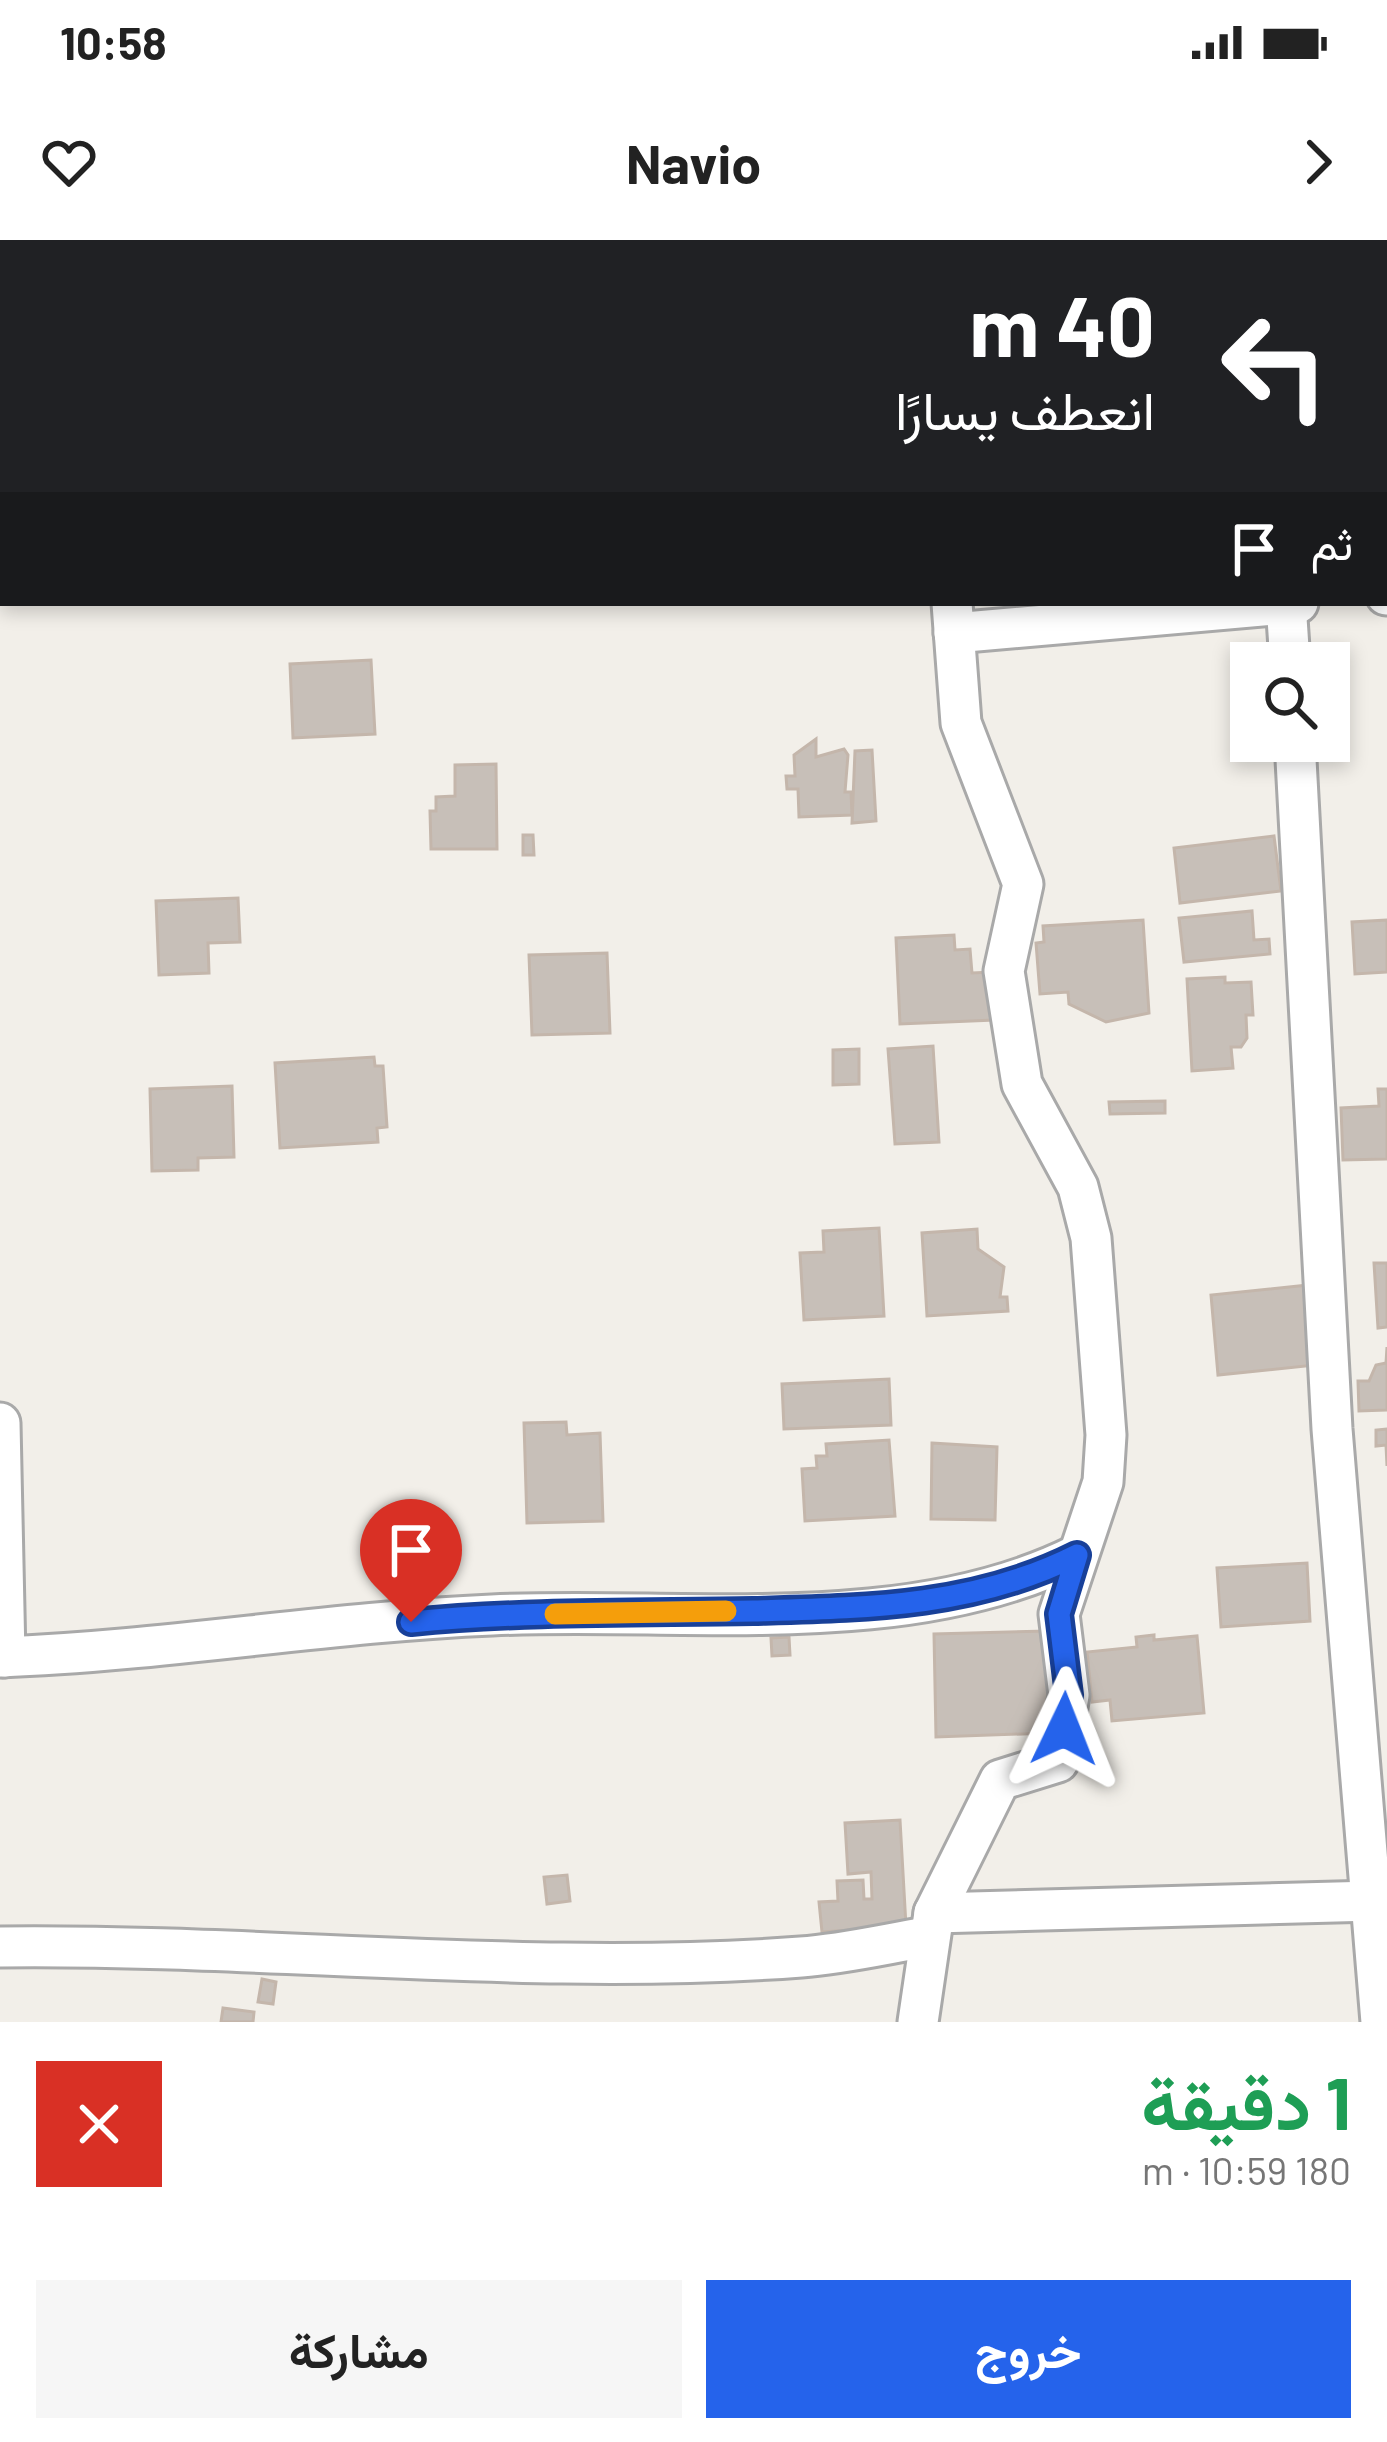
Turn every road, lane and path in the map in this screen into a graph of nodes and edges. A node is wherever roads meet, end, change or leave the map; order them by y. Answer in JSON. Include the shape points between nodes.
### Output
{"nodes":[{"id":1,"x":1219,"y":606,"type":"edge"},
{"id":2,"x":1286,"y":606,"type":"edge"},
{"id":3,"x":953,"y":618,"type":"edge"},
{"id":4,"x":1289,"y":642,"type":"edge"},
{"id":5,"x":1295,"y":762,"type":"edge"},
{"id":6,"x":0,"y":1423,"type":"edge"},
{"id":7,"x":1077,"y":1555,"type":"junction"},
{"id":8,"x":3,"y":1657,"type":"edge"},
{"id":9,"x":1374,"y":1747,"type":"edge"},
{"id":10,"x":1374,"y":1901,"type":"junction"},
{"id":11,"x":931,"y":1925,"type":"junction"},
{"id":12,"x":0,"y":1947,"type":"edge"},
{"id":13,"x":918,"y":2022,"type":"edge"},
{"id":14,"x":1381,"y":2022,"type":"edge"}],
"edges":[{"from":1,"to":3,"type":"street"},
{"from":2,"to":4,"type":"street"},
{"from":3,"to":7,"type":"street","via":[[962,723],[1023,884],[1004,971],[1022,1084],[1078,1187],[1091,1238],[1106,1435],[1103,1482]]},
{"from":5,"to":9,"type":"street","via":[[1332,1429]]},
{"from":6,"to":8,"type":"street"},
{"from":7,"to":8,"type":"street","via":[[994,1589],[922,1603],[490,1615]]},
{"from":7,"to":11,"type":"street","via":[[1059,1614],[1069,1695],[1058,1762],[1000,1780]]},
{"from":9,"to":10,"type":"street"},
{"from":10,"to":11,"type":"street"},
{"from":10,"to":14,"type":"street"},
{"from":11,"to":12,"type":"street","via":[[803,1957]]},
{"from":11,"to":13,"type":"street"}]}
